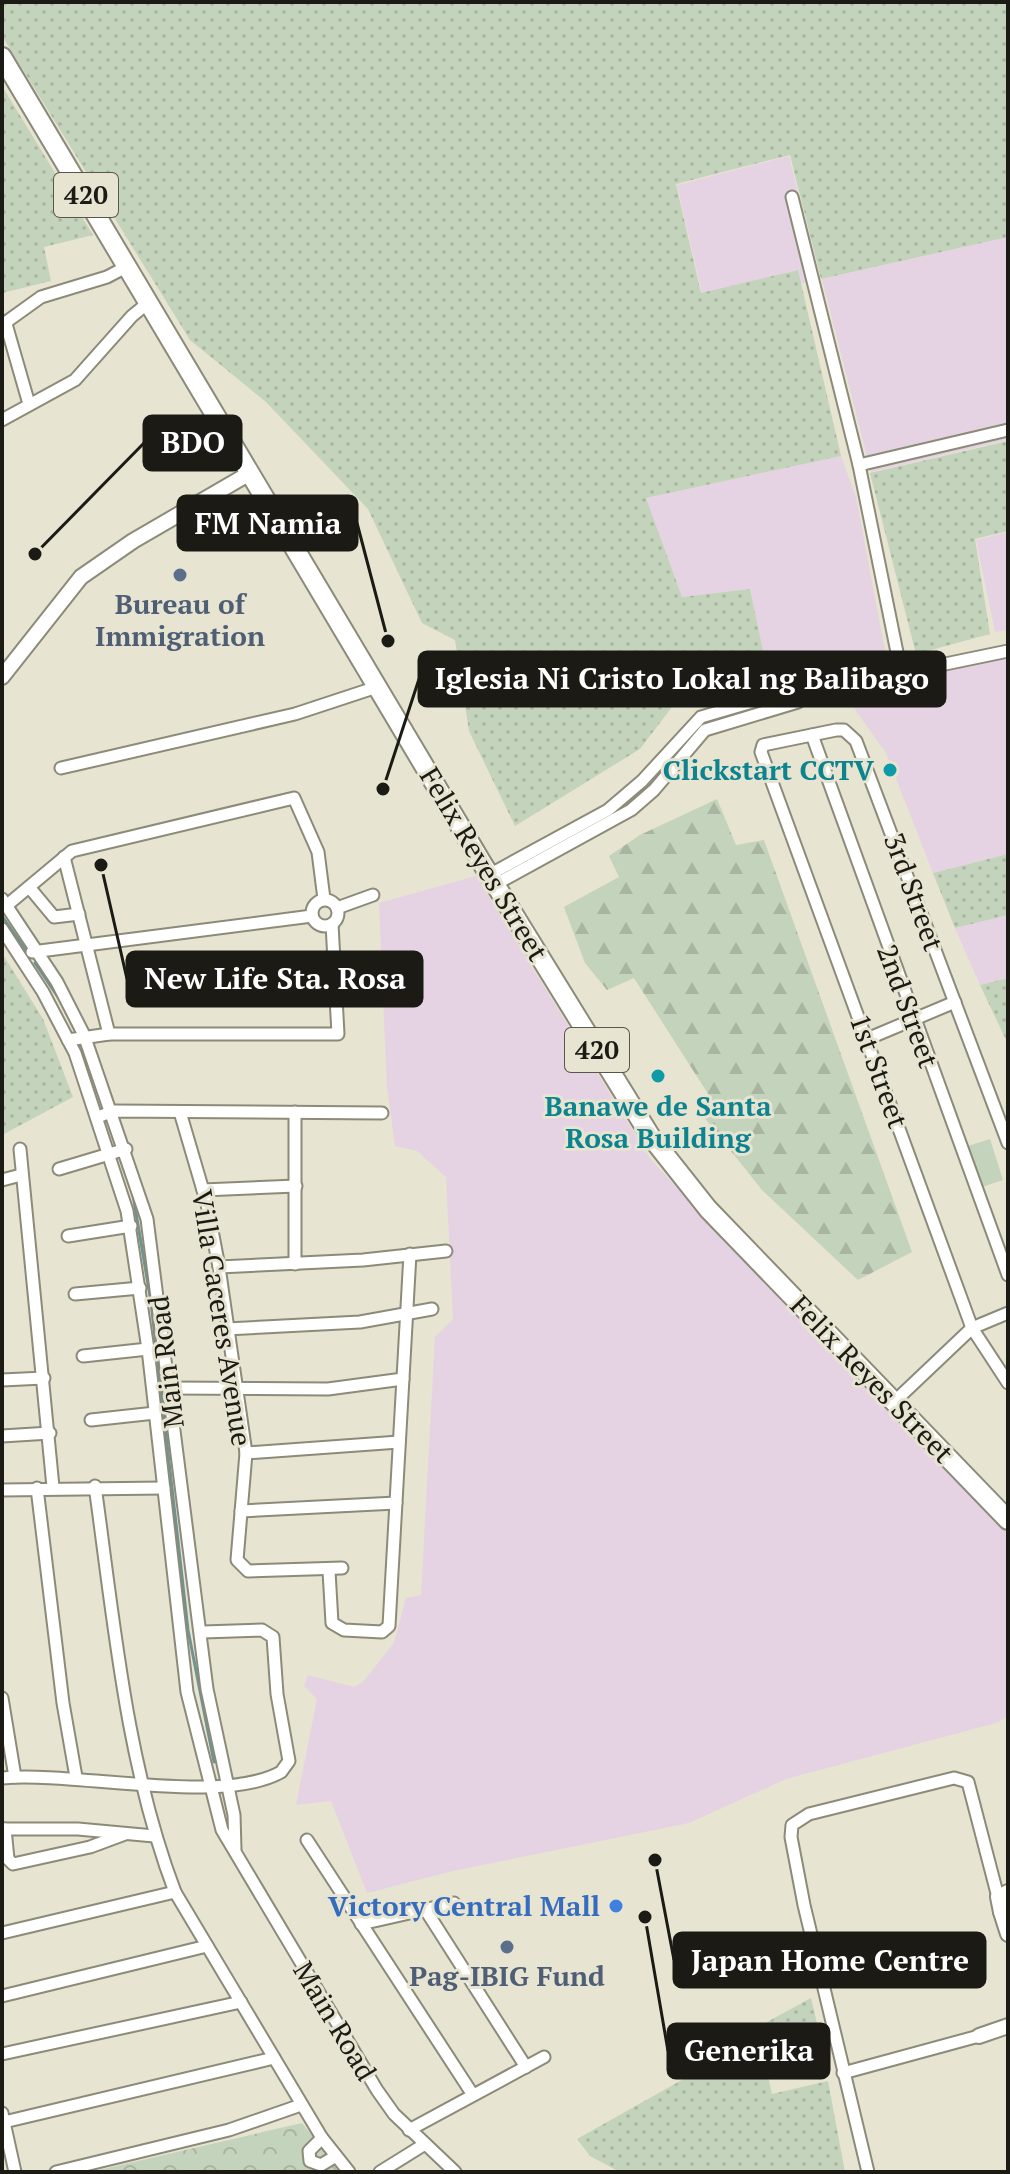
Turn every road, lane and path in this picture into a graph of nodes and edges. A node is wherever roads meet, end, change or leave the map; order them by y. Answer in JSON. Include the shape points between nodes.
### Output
{"nodes":[{"id":1,"x":2,"y":57,"type":"edge"},
{"id":2,"x":792,"y":197,"type":"dead end"},
{"id":3,"x":128,"y":266,"type":"junction"},
{"id":4,"x":149,"y":302,"type":"junction"},
{"id":5,"x":4,"y":324,"type":"edge"},
{"id":6,"x":29,"y":404,"type":"junction"},
{"id":7,"x":2,"y":420,"type":"edge"},
{"id":8,"x":1008,"y":430,"type":"edge"},
{"id":9,"x":859,"y":465,"type":"junction"},
{"id":10,"x":250,"y":473,"type":"junction"},
{"id":11,"x":1008,"y":651,"type":"edge"},
{"id":12,"x":901,"y":672,"type":"junction"},
{"id":13,"x":2,"y":677,"type":"edge"},
{"id":14,"x":377,"y":687,"type":"junction"},
{"id":15,"x":812,"y":735,"type":"junction"},
{"id":16,"x":761,"y":752,"type":"joint"},
{"id":17,"x":61,"y":768,"type":"dead end"},
{"id":18,"x":64,"y":857,"type":"junction"},
{"id":19,"x":493,"y":879,"type":"junction"},
{"id":20,"x":29,"y":887,"type":"junction"},
{"id":21,"x":373,"y":895,"type":"dead end"},
{"id":22,"x":324,"y":899,"type":"junction"},
{"id":23,"x":4,"y":903,"type":"edge"},
{"id":24,"x":337,"y":908,"type":"junction"},
{"id":25,"x":79,"y":914,"type":"junction"},
{"id":26,"x":312,"y":916,"type":"junction"},
{"id":27,"x":332,"y":924,"type":"junction"},
{"id":28,"x":2,"y":929,"type":"edge"},
{"id":29,"x":87,"y":944,"type":"junction"},
{"id":30,"x":37,"y":950,"type":"junction"},
{"id":31,"x":22,"y":959,"type":"junction"},
{"id":32,"x":955,"y":1002,"type":"junction"},
{"id":33,"x":913,"y":1018,"type":"junction"},
{"id":34,"x":109,"y":1034,"type":"junction"},
{"id":35,"x":84,"y":1035,"type":"junction"},
{"id":36,"x":867,"y":1039,"type":"junction"},
{"id":37,"x":68,"y":1040,"type":"junction"},
{"id":38,"x":113,"y":1111,"type":"junction"},
{"id":39,"x":180,"y":1112,"type":"junction"},
{"id":40,"x":295,"y":1112,"type":"junction"},
{"id":41,"x":382,"y":1113,"type":"dead end"},
{"id":42,"x":98,"y":1117,"type":"junction"},
{"id":43,"x":1008,"y":1143,"type":"edge"},
{"id":44,"x":20,"y":1149,"type":"dead end"},
{"id":45,"x":126,"y":1149,"type":"junction"},
{"id":46,"x":110,"y":1154,"type":"junction"},
{"id":47,"x":59,"y":1169,"type":"dead end"},
{"id":48,"x":21,"y":1175,"type":"junction"},
{"id":49,"x":2,"y":1180,"type":"edge"},
{"id":50,"x":296,"y":1186,"type":"junction"},
{"id":51,"x":203,"y":1190,"type":"junction"},
{"id":52,"x":131,"y":1226,"type":"junction"},
{"id":53,"x":68,"y":1236,"type":"dead end"},
{"id":54,"x":446,"y":1251,"type":"dead end"},
{"id":55,"x":410,"y":1254,"type":"junction"},
{"id":56,"x":295,"y":1264,"type":"junction"},
{"id":57,"x":219,"y":1267,"type":"junction"},
{"id":58,"x":1008,"y":1275,"type":"edge"},
{"id":59,"x":140,"y":1288,"type":"junction"},
{"id":60,"x":75,"y":1294,"type":"dead end"},
{"id":61,"x":432,"y":1309,"type":"dead end"},
{"id":62,"x":1008,"y":1313,"type":"edge"},
{"id":63,"x":405,"y":1314,"type":"junction"},
{"id":64,"x":972,"y":1328,"type":"junction"},
{"id":65,"x":226,"y":1329,"type":"junction"},
{"id":66,"x":148,"y":1349,"type":"junction"},
{"id":67,"x":83,"y":1356,"type":"dead end"},
{"id":68,"x":44,"y":1378,"type":"junction"},
{"id":69,"x":403,"y":1379,"type":"junction"},
{"id":70,"x":2,"y":1380,"type":"edge"},
{"id":71,"x":1008,"y":1383,"type":"edge"},
{"id":72,"x":169,"y":1388,"type":"junction"},
{"id":73,"x":235,"y":1390,"type":"junction"},
{"id":74,"x":894,"y":1402,"type":"junction"},
{"id":75,"x":155,"y":1413,"type":"junction"},
{"id":76,"x":91,"y":1420,"type":"dead end"},
{"id":77,"x":50,"y":1433,"type":"junction"},
{"id":78,"x":2,"y":1436,"type":"edge"},
{"id":79,"x":399,"y":1442,"type":"junction"},
{"id":80,"x":246,"y":1453,"type":"junction"},
{"id":81,"x":95,"y":1486,"type":"junction"},
{"id":82,"x":53,"y":1487,"type":"junction"},
{"id":83,"x":37,"y":1488,"type":"junction"},
{"id":84,"x":164,"y":1488,"type":"junction"},
{"id":85,"x":2,"y":1490,"type":"edge"},
{"id":86,"x":396,"y":1503,"type":"junction"},
{"id":87,"x":241,"y":1511,"type":"junction"},
{"id":88,"x":1008,"y":1520,"type":"edge"},
{"id":89,"x":342,"y":1568,"type":"dead end"},
{"id":90,"x":329,"y":1571,"type":"junction"},
{"id":91,"x":203,"y":1632,"type":"junction"},
{"id":92,"x":2,"y":1698,"type":"edge"},
{"id":93,"x":15,"y":1777,"type":"junction"},
{"id":94,"x":76,"y":1777,"type":"junction"},
{"id":95,"x":2,"y":1778,"type":"edge"},
{"id":96,"x":143,"y":1783,"type":"junction"},
{"id":97,"x":228,"y":1785,"type":"junction"},
{"id":98,"x":211,"y":1789,"type":"junction"},
{"id":99,"x":3,"y":1829,"type":"edge"},
{"id":100,"x":125,"y":1834,"type":"junction"},
{"id":101,"x":154,"y":1836,"type":"junction"},
{"id":102,"x":307,"y":1840,"type":"dead end"},
{"id":103,"x":235,"y":1853,"type":"junction"},
{"id":104,"x":175,"y":1892,"type":"junction"},
{"id":105,"x":1004,"y":1902,"type":"edge"},
{"id":106,"x":454,"y":1903,"type":"dead end"},
{"id":107,"x":425,"y":1909,"type":"junction"},
{"id":108,"x":361,"y":1924,"type":"junction"},
{"id":109,"x":2,"y":1933,"type":"edge"},
{"id":110,"x":1008,"y":1934,"type":"edge"},
{"id":111,"x":207,"y":1946,"type":"junction"},
{"id":112,"x":2,"y":1996,"type":"edge"},
{"id":113,"x":241,"y":2002,"type":"junction"},
{"id":114,"x":1008,"y":2029,"type":"edge"},
{"id":115,"x":979,"y":2036,"type":"joint"},
{"id":116,"x":2,"y":2054,"type":"edge"},
{"id":117,"x":544,"y":2057,"type":"dead end"},
{"id":118,"x":274,"y":2058,"type":"junction"},
{"id":119,"x":526,"y":2067,"type":"junction"},
{"id":120,"x":843,"y":2073,"type":"junction"},
{"id":121,"x":473,"y":2095,"type":"junction"},
{"id":122,"x":301,"y":2105,"type":"junction"},
{"id":123,"x":3,"y":2118,"type":"edge"},
{"id":124,"x":409,"y":2130,"type":"junction"},
{"id":125,"x":322,"y":2138,"type":"junction"},
{"id":126,"x":425,"y":2144,"type":"junction"},
{"id":127,"x":336,"y":2156,"type":"junction"},
{"id":128,"x":15,"y":2172,"type":"edge"},
{"id":129,"x":56,"y":2172,"type":"edge"},
{"id":130,"x":349,"y":2172,"type":"edge"},
{"id":131,"x":380,"y":2172,"type":"edge"},
{"id":132,"x":455,"y":2172,"type":"edge"},
{"id":133,"x":868,"y":2172,"type":"edge"}],
"edges":[{"from":1,"to":3,"type":"main road","name":"Felix Reyes Street","number":"420"},
{"from":2,"to":9,"type":"street"},
{"from":3,"to":4,"type":"main road","name":"Felix Reyes Street","number":"420"},
{"from":3,"to":5,"type":"street","via":[[41,297]]},
{"from":4,"to":6,"type":"street","via":[[75,380]]},
{"from":4,"to":10,"type":"main road","name":"Felix Reyes Street","number":"420"},
{"from":5,"to":6,"type":"street"},
{"from":6,"to":7,"type":"street"},
{"from":8,"to":9,"type":"street"},
{"from":9,"to":12,"type":"street"},
{"from":10,"to":13,"type":"street","via":[[81,577]]},
{"from":10,"to":14,"type":"main road","name":"Felix Reyes Street","number":"420"},
{"from":11,"to":12,"type":"street"},
{"from":12,"to":19,"type":"street","via":[[810,692],[798,702],[705,730],[631,810]]},
{"from":14,"to":17,"type":"street","via":[[295,714]]},
{"from":14,"to":19,"type":"main road","name":"Felix Reyes Street","number":"420"},
{"from":15,"to":16,"type":"street","name":"3rd Street","via":[[769,741]]},
{"from":15,"to":32,"type":"street","name":"3rd Street","via":[[844,730],[856,741]]},
{"from":15,"to":33,"type":"street","name":"2nd Street"},
{"from":16,"to":36,"type":"street","name":"1st Street"},
{"from":18,"to":20,"type":"street"},
{"from":18,"to":22,"type":"street","via":[[82,848],[294,798],[318,852]]},
{"from":18,"to":25,"type":"street"},
{"from":19,"to":74,"type":"main road","name":"Felix Reyes Street","number":"420","via":[[669,1163]]},
{"from":20,"to":23,"type":"street"},
{"from":20,"to":25,"type":"street","via":[[54,917]]},
{"from":21,"to":24,"type":"street"},
{"from":22,"to":24,"type":"street"},
{"from":22,"to":26,"type":"street","via":[[314,905]]},
{"from":23,"to":30,"type":"street","name":"Main Road"},
{"from":24,"to":27,"type":"street"},
{"from":25,"to":29,"type":"street"},
{"from":26,"to":27,"type":"street","via":[[318,924]]},
{"from":26,"to":29,"type":"street"},
{"from":27,"to":34,"type":"street","via":[[338,1034]]},
{"from":28,"to":31,"type":"street","name":"Main Road"},
{"from":29,"to":30,"type":"street"},
{"from":29,"to":34,"type":"street"},
{"from":30,"to":31,"type":"street"},
{"from":30,"to":35,"type":"street","name":"Main Road"},
{"from":31,"to":37,"type":"street","name":"Main Road"},
{"from":32,"to":33,"type":"street"},
{"from":32,"to":43,"type":"street","name":"3rd Street"},
{"from":33,"to":36,"type":"street"},
{"from":33,"to":58,"type":"street","name":"2nd Street"},
{"from":34,"to":35,"type":"street"},
{"from":35,"to":37,"type":"street"},
{"from":35,"to":38,"type":"street","name":"Main Road"},
{"from":36,"to":64,"type":"street","name":"1st Street"},
{"from":37,"to":42,"type":"street","name":"Main Road"},
{"from":38,"to":39,"type":"street"},
{"from":38,"to":42,"type":"street"},
{"from":38,"to":45,"type":"street","name":"Main Road"},
{"from":39,"to":40,"type":"street"},
{"from":39,"to":51,"type":"street","name":"Villa Caceres Avenue"},
{"from":40,"to":41,"type":"street"},
{"from":40,"to":50,"type":"street"},
{"from":42,"to":46,"type":"street","name":"Main Road"},
{"from":44,"to":48,"type":"street"},
{"from":45,"to":46,"type":"street"},
{"from":45,"to":72,"type":"street","name":"Main Road","via":[[152,1242]]},
{"from":46,"to":47,"type":"street"},
{"from":46,"to":52,"type":"street","name":"Main Road"},
{"from":48,"to":49,"type":"street"},
{"from":48,"to":68,"type":"street"},
{"from":50,"to":51,"type":"street"},
{"from":50,"to":56,"type":"street"},
{"from":51,"to":57,"type":"street","name":"Villa Caceres Avenue"},
{"from":52,"to":53,"type":"street"},
{"from":52,"to":59,"type":"street","name":"Main Road"},
{"from":54,"to":55,"type":"street"},
{"from":55,"to":56,"type":"street"},
{"from":55,"to":63,"type":"street"},
{"from":56,"to":57,"type":"street"},
{"from":57,"to":65,"type":"street","name":"Villa Caceres Avenue"},
{"from":59,"to":60,"type":"street"},
{"from":59,"to":66,"type":"street","name":"Main Road"},
{"from":61,"to":63,"type":"street"},
{"from":62,"to":64,"type":"street"},
{"from":63,"to":65,"type":"street","via":[[360,1322]]},
{"from":63,"to":69,"type":"street"},
{"from":64,"to":71,"type":"street","name":"1st Street"},
{"from":64,"to":74,"type":"street"},
{"from":65,"to":73,"type":"street","name":"Villa Caceres Avenue"},
{"from":66,"to":67,"type":"street"},
{"from":66,"to":75,"type":"street","name":"Main Road"},
{"from":68,"to":70,"type":"street"},
{"from":68,"to":77,"type":"street"},
{"from":69,"to":73,"type":"street","via":[[328,1389]]},
{"from":69,"to":79,"type":"street"},
{"from":72,"to":73,"type":"street"},
{"from":72,"to":91,"type":"street","name":"Main Road"},
{"from":73,"to":80,"type":"street","name":"Villa Caceres Avenue"},
{"from":74,"to":88,"type":"main road","name":"Felix Reyes Street","number":"420"},
{"from":75,"to":76,"type":"street"},
{"from":75,"to":84,"type":"street","name":"Main Road"},
{"from":77,"to":78,"type":"street"},
{"from":77,"to":82,"type":"street"},
{"from":79,"to":80,"type":"street"},
{"from":79,"to":86,"type":"street"},
{"from":80,"to":87,"type":"street","name":"Villa Caceres Avenue"},
{"from":81,"to":82,"type":"street"},
{"from":81,"to":84,"type":"street"},
{"from":81,"to":96,"type":"street","via":[[126,1705]]},
{"from":82,"to":83,"type":"street"},
{"from":83,"to":85,"type":"street"},
{"from":83,"to":94,"type":"street"},
{"from":84,"to":98,"type":"street","name":"Main Road","via":[[187,1692]]},
{"from":86,"to":87,"type":"street"},
{"from":86,"to":90,"type":"street","via":[[389,1626],[382,1632],[344,1630],[332,1623]]},
{"from":87,"to":90,"type":"street","name":"Villa Caceres Avenue","via":[[236,1553],[242,1567]]},
{"from":89,"to":90,"type":"street","name":"Villa Caceres Avenue"},
{"from":91,"to":97,"type":"street","name":"Main Road","via":[[207,1689]]},
{"from":91,"to":97,"type":"street","via":[[262,1630],[273,1637],[275,1647],[289,1761],[274,1776]]},
{"from":92,"to":93,"type":"street"},
{"from":93,"to":94,"type":"street"},
{"from":93,"to":95,"type":"street"},
{"from":94,"to":96,"type":"street"},
{"from":96,"to":98,"type":"street"},
{"from":96,"to":101,"type":"street"},
{"from":97,"to":98,"type":"street"},
{"from":97,"to":103,"type":"street","name":"Main Road"},
{"from":98,"to":103,"type":"street","name":"Main Road","via":[[222,1830]]},
{"from":99,"to":100,"type":"street"},
{"from":99,"to":100,"type":"street","via":[[13,1864]]},
{"from":100,"to":101,"type":"street"},
{"from":101,"to":104,"type":"street"},
{"from":102,"to":108,"type":"street"},
{"from":103,"to":124,"type":"street","name":"Main Road","via":[[370,2079]]},
{"from":104,"to":109,"type":"street"},
{"from":104,"to":111,"type":"street"},
{"from":105,"to":110,"type":"street"},
{"from":105,"to":120,"type":"street","via":[[968,1782],[954,1778],[809,1814],[792,1825],[804,1905]]},
{"from":106,"to":107,"type":"street"},
{"from":107,"to":108,"type":"street"},
{"from":107,"to":119,"type":"street"},
{"from":108,"to":121,"type":"street"},
{"from":111,"to":112,"type":"street"},
{"from":111,"to":113,"type":"street"},
{"from":113,"to":116,"type":"street"},
{"from":113,"to":118,"type":"street"},
{"from":114,"to":115,"type":"street"},
{"from":115,"to":120,"type":"street"},
{"from":117,"to":119,"type":"street"},
{"from":118,"to":122,"type":"street"},
{"from":118,"to":123,"type":"street"},
{"from":119,"to":121,"type":"street"},
{"from":120,"to":133,"type":"street"},
{"from":121,"to":124,"type":"street"},
{"from":122,"to":125,"type":"street"},
{"from":122,"to":129,"type":"street","via":[[229,2130]]},
{"from":123,"to":128,"type":"street"},
{"from":124,"to":126,"type":"street","name":"Main Road"},
{"from":125,"to":127,"type":"street"},
{"from":125,"to":127,"type":"street","via":[[310,2149],[310,2161],[321,2165]]},
{"from":126,"to":131,"type":"street"},
{"from":126,"to":132,"type":"street","name":"Main Road"},
{"from":127,"to":130,"type":"street"}]}
